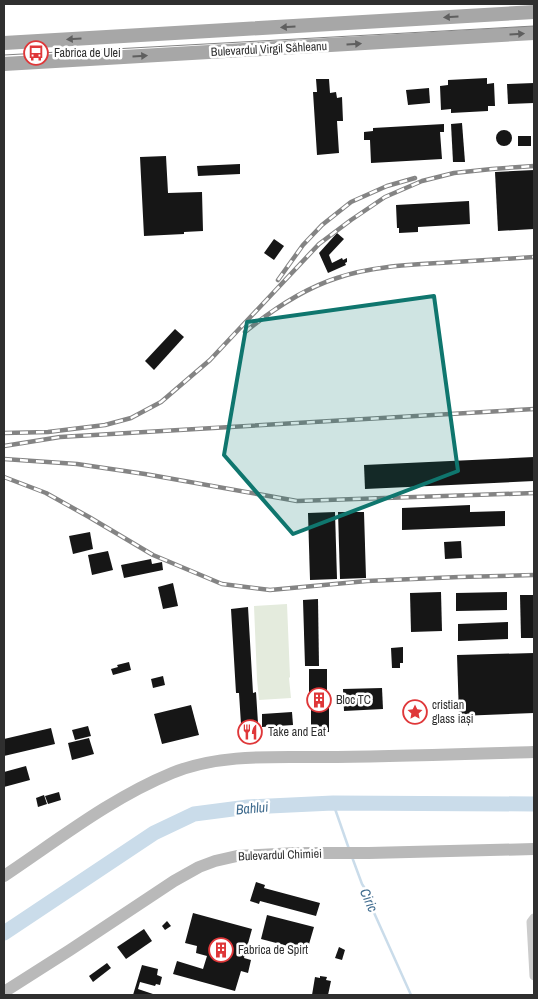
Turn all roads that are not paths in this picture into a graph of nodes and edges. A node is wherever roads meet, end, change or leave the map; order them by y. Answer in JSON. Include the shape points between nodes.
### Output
{"nodes":[{"id":1,"x":534,"y":12,"type":"edge"},
{"id":2,"x":534,"y":33,"type":"edge"},
{"id":3,"x":4,"y":43,"type":"edge"},
{"id":4,"x":4,"y":64,"type":"edge"},
{"id":5,"x":534,"y":752,"type":"edge"},
{"id":6,"x":534,"y":849,"type":"edge"},
{"id":7,"x":4,"y":876,"type":"edge"},
{"id":8,"x":534,"y":918,"type":"edge"},
{"id":9,"x":534,"y":976,"type":"edge"},
{"id":10,"x":4,"y":992,"type":"edge"}],
"edges":[{"from":1,"to":3,"type":"main road","name":"Bulevardul Virgil Săhleanu","one_way":true},
{"from":4,"to":2,"type":"main road","name":"Bulevardul Virgil Săhleanu","one_way":true},
{"from":5,"to":7,"type":"street","via":[[234,758],[203,763],[172,773],[112,804]]},
{"from":6,"to":10,"type":"street","name":"Bulevardul Chimiei","via":[[296,853],[236,856],[215,861],[174,881]]},
{"from":8,"to":9,"type":"street","via":[[531,922]]}]}
